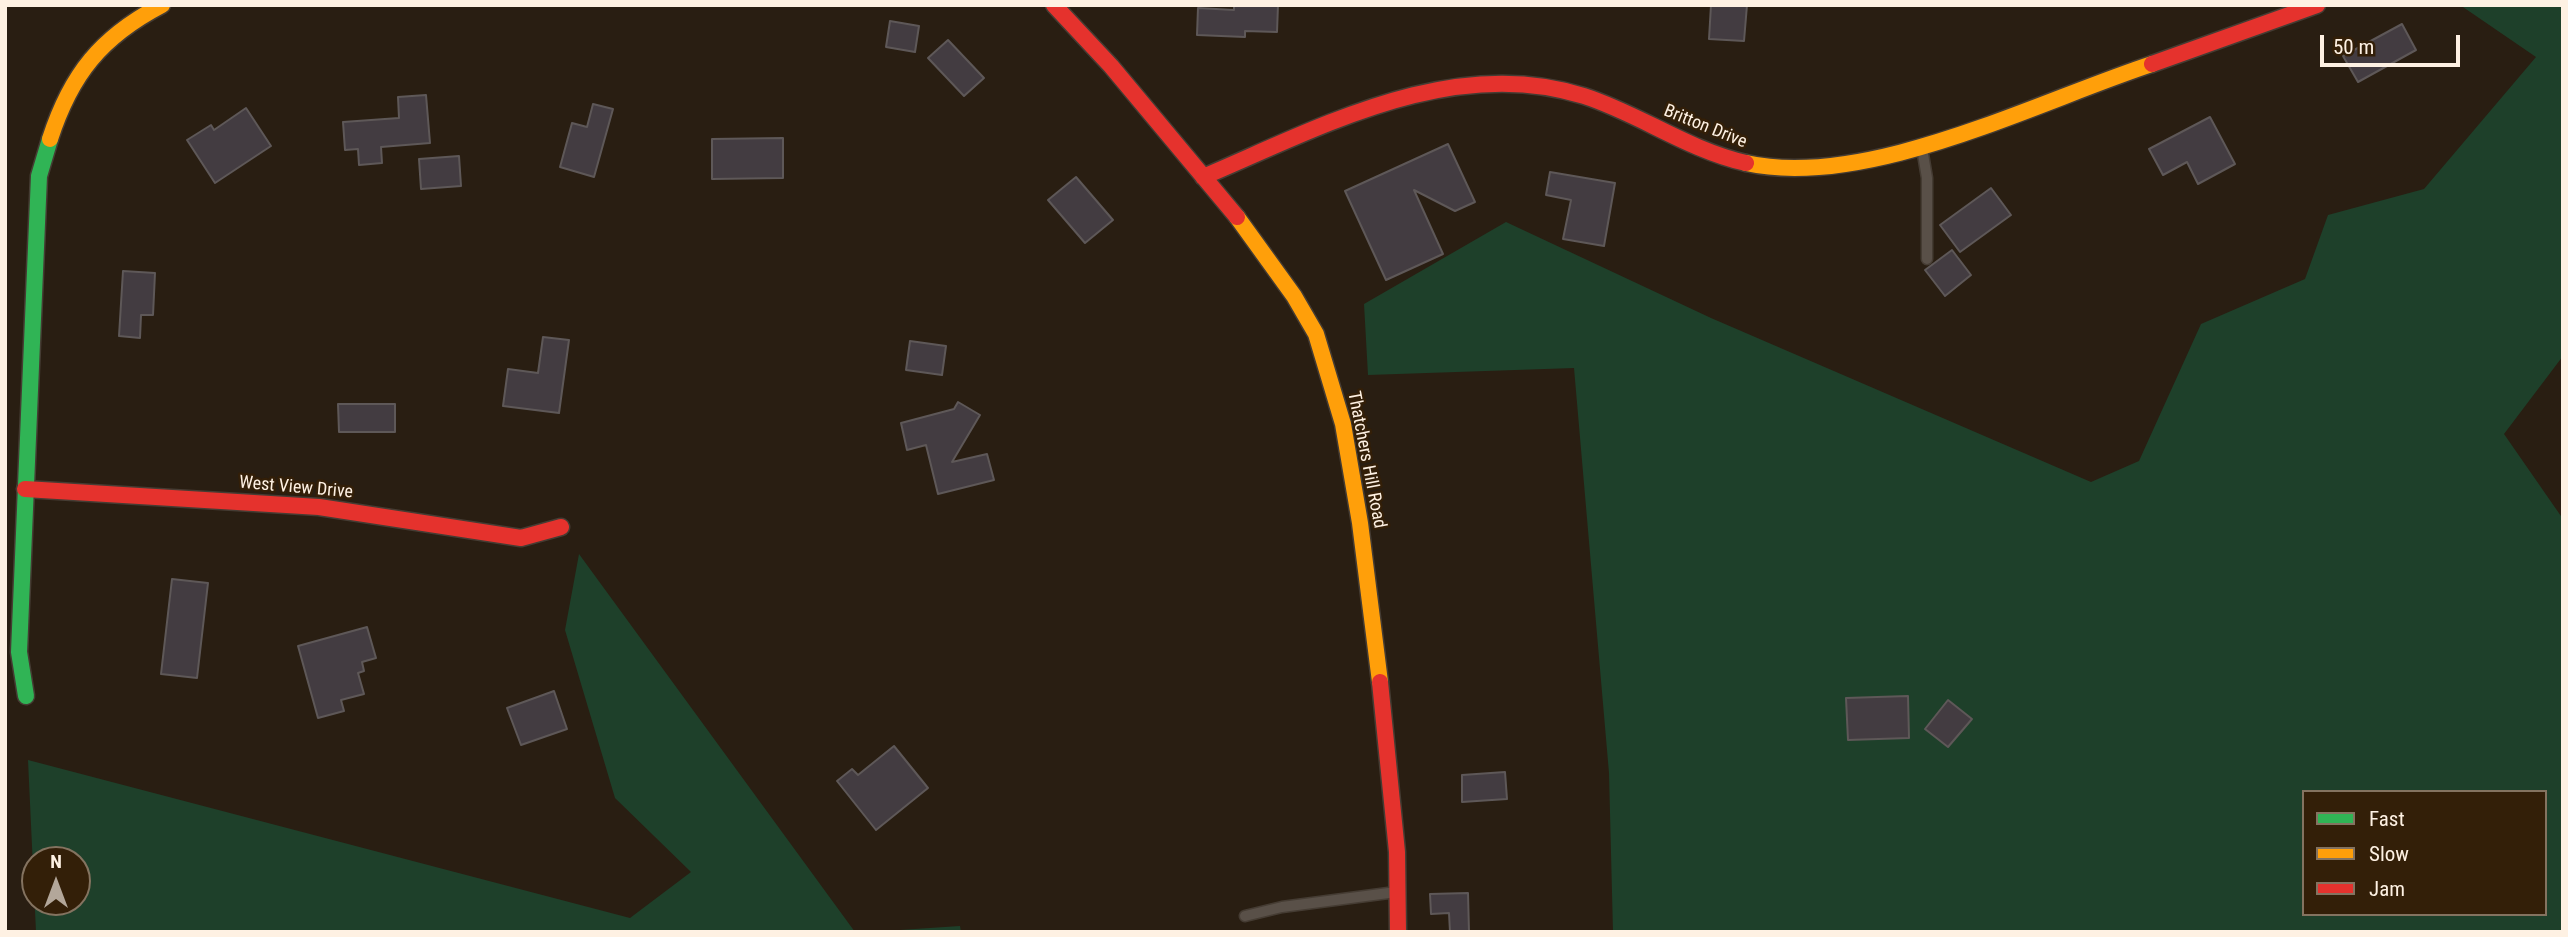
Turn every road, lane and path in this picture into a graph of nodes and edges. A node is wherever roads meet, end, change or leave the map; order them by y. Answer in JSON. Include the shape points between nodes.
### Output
{"nodes":[{"id":1,"x":162,"y":5,"type":"edge"},
{"id":2,"x":1054,"y":5,"type":"edge"},
{"id":3,"x":2317,"y":5,"type":"edge"},
{"id":4,"x":1921,"y":144,"type":"junction"},
{"id":5,"x":1203,"y":177,"type":"junction"},
{"id":6,"x":1927,"y":259,"type":"dead end"},
{"id":7,"x":25,"y":489,"type":"junction"},
{"id":8,"x":561,"y":527,"type":"dead end"},
{"id":9,"x":26,"y":696,"type":"dead end"},
{"id":10,"x":1399,"y":891,"type":"junction"},
{"id":11,"x":1245,"y":916,"type":"dead end"},
{"id":12,"x":1398,"y":932,"type":"edge"}],
"edges":[{"from":1,"to":7,"type":"street","via":[[97,49],[60,104],[48,139],[40,176]]},
{"from":2,"to":5,"type":"street","name":"Thatchers Hill Road"},
{"from":3,"to":4,"type":"street","name":"Britton Drive"},
{"from":4,"to":5,"type":"street","name":"Britton Drive","via":[[1821,168],[1751,165],[1718,156],[1552,85],[1495,82],[1410,97]]},
{"from":4,"to":6,"type":"lane","via":[[1927,178]]},
{"from":5,"to":10,"type":"street","name":"Thatchers Hill Road","via":[[1274,268],[1316,334],[1343,424],[1381,686]]},
{"from":7,"to":8,"type":"street","name":"West View Drive","via":[[319,507],[521,538]]},
{"from":7,"to":9,"type":"street","via":[[19,652]]},
{"from":10,"to":11,"type":"lane"},
{"from":10,"to":12,"type":"street","name":"Thatchers Hill Road"}]}
